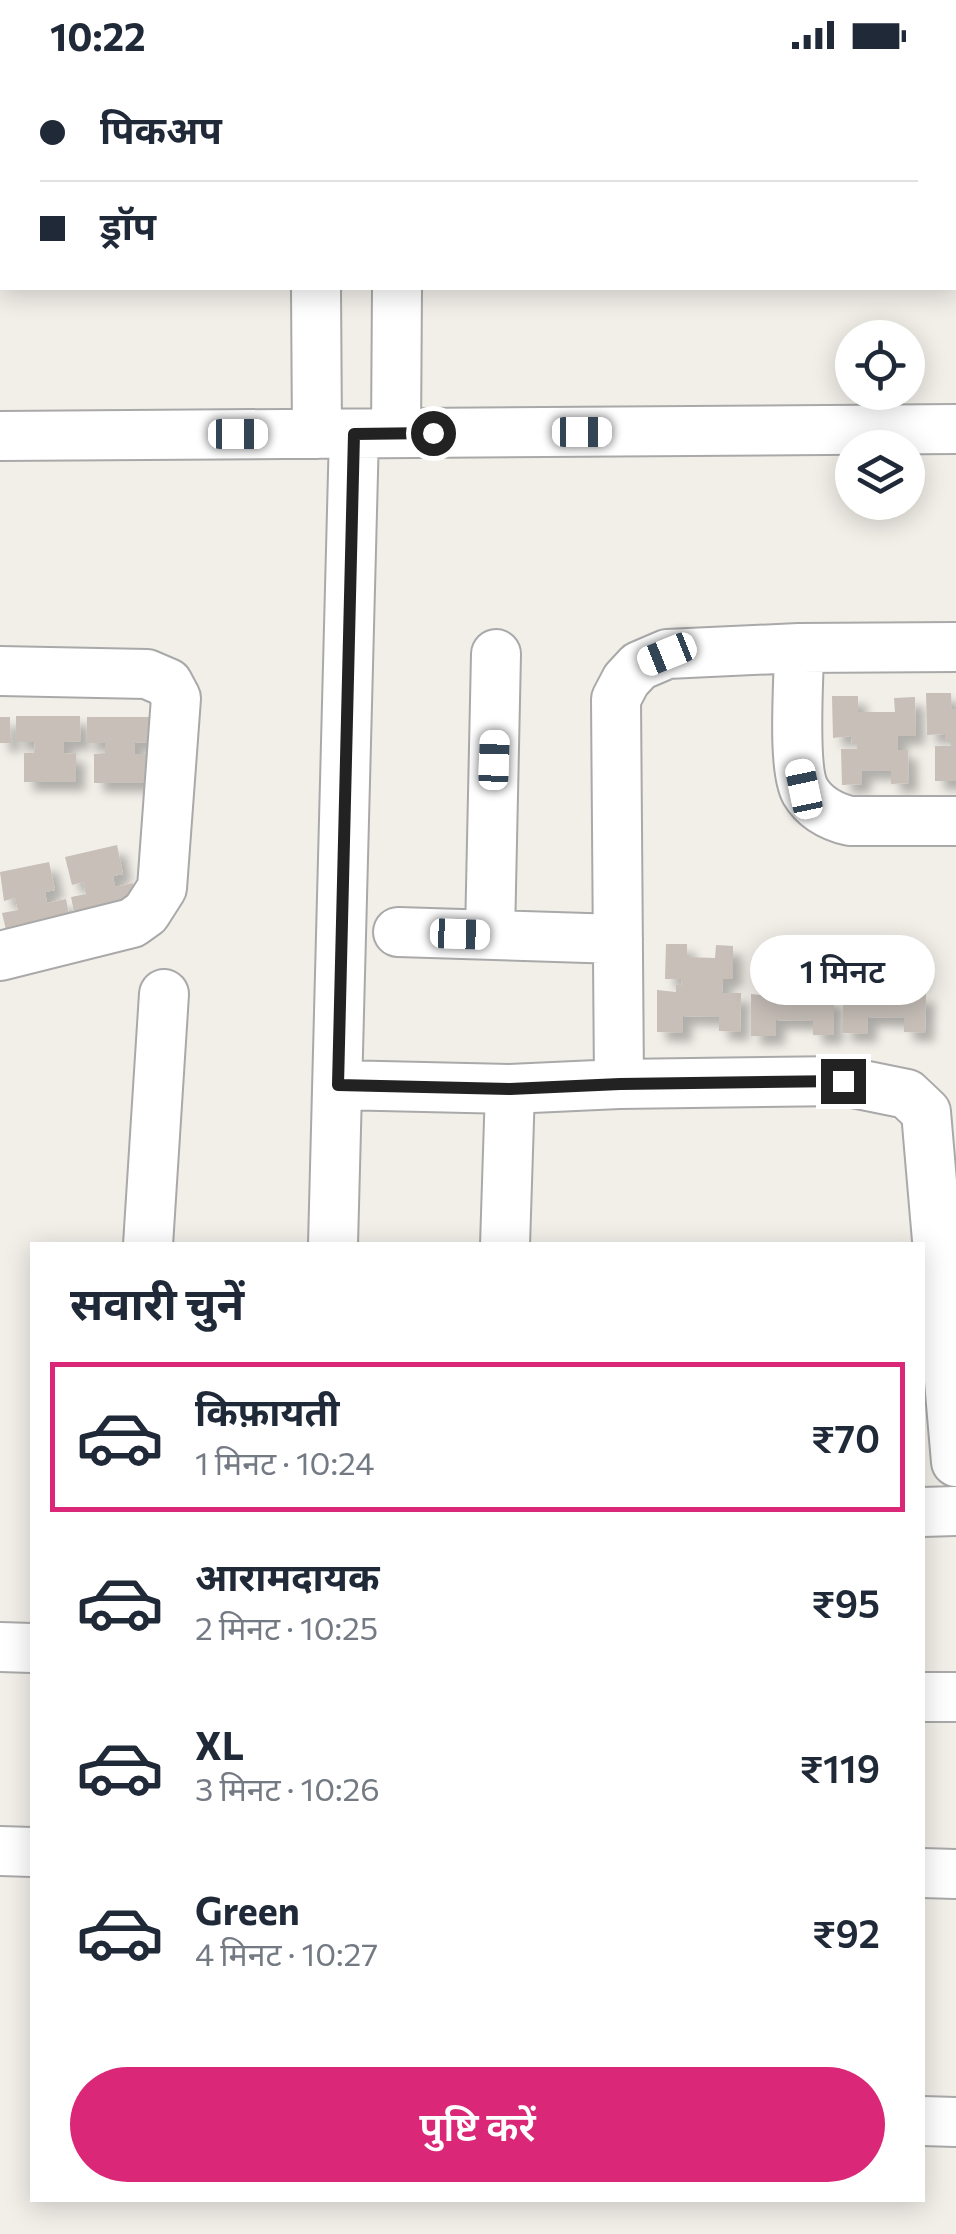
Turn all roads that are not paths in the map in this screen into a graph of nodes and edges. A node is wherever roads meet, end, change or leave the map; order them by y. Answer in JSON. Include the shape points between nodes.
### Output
{"nodes":[{"id":1,"x":317,"y":290,"type":"edge"},
{"id":2,"x":396,"y":290,"type":"edge"},
{"id":3,"x":956,"y":429,"type":"edge"},
{"id":4,"x":356,"y":434,"type":"junction"},
{"id":5,"x":0,"y":436,"type":"edge"},
{"id":6,"x":956,"y":646,"type":"edge"},
{"id":7,"x":799,"y":648,"type":"junction"},
{"id":8,"x":496,"y":654,"type":"dead end"},
{"id":9,"x":0,"y":671,"type":"edge"},
{"id":10,"x":956,"y":822,"type":"edge"},
{"id":11,"x":398,"y":932,"type":"dead end"},
{"id":12,"x":490,"y":935,"type":"junction"},
{"id":13,"x":618,"y":939,"type":"junction"},
{"id":14,"x":0,"y":956,"type":"edge"},
{"id":15,"x":164,"y":994,"type":"dead end"},
{"id":16,"x":620,"y":1084,"type":"junction"},
{"id":17,"x":338,"y":1085,"type":"junction"},
{"id":18,"x":510,"y":1089,"type":"junction"},
{"id":19,"x":148,"y":1242,"type":"edge"},
{"id":20,"x":334,"y":1242,"type":"edge"},
{"id":21,"x":505,"y":1242,"type":"edge"},
{"id":22,"x":934,"y":1347,"type":"edge"},
{"id":23,"x":956,"y":1462,"type":"edge"},
{"id":24,"x":956,"y":1511,"type":"edge"},
{"id":25,"x":925,"y":1512,"type":"edge"},
{"id":26,"x":0,"y":1647,"type":"edge"},
{"id":27,"x":30,"y":1648,"type":"edge"},
{"id":28,"x":925,"y":1697,"type":"edge"},
{"id":29,"x":956,"y":1698,"type":"edge"},
{"id":30,"x":0,"y":1851,"type":"edge"},
{"id":31,"x":30,"y":1852,"type":"edge"},
{"id":32,"x":925,"y":1873,"type":"edge"},
{"id":33,"x":956,"y":1874,"type":"edge"},
{"id":34,"x":925,"y":2122,"type":"edge"},
{"id":35,"x":956,"y":2122,"type":"edge"}],
"edges":[{"from":1,"to":4,"type":"street"},
{"from":2,"to":4,"type":"street"},
{"from":3,"to":4,"type":"street"},
{"from":4,"to":5,"type":"street"},
{"from":4,"to":17,"type":"street"},
{"from":6,"to":7,"type":"street"},
{"from":7,"to":10,"type":"street","via":[[798,760],[804,789],[816,805],[850,821]]},
{"from":7,"to":13,"type":"street","via":[[667,654],[626,680],[616,699]]},
{"from":8,"to":12,"type":"street"},
{"from":9,"to":14,"type":"street","via":[[146,674],[168,682],[176,698],[162,888],[146,913],[132,923]]},
{"from":11,"to":12,"type":"street"},
{"from":12,"to":13,"type":"street"},
{"from":13,"to":16,"type":"street"},
{"from":15,"to":19,"type":"street"},
{"from":16,"to":18,"type":"street"},
{"from":16,"to":22,"type":"street","via":[[843,1081],[908,1094],[926,1112]]},
{"from":17,"to":18,"type":"street"},
{"from":17,"to":20,"type":"street"},
{"from":18,"to":21,"type":"street"},
{"from":22,"to":23,"type":"street"},
{"from":24,"to":25,"type":"street"},
{"from":26,"to":27,"type":"street"},
{"from":28,"to":29,"type":"street"},
{"from":30,"to":31,"type":"street"},
{"from":32,"to":33,"type":"street"},
{"from":34,"to":35,"type":"street"}]}
